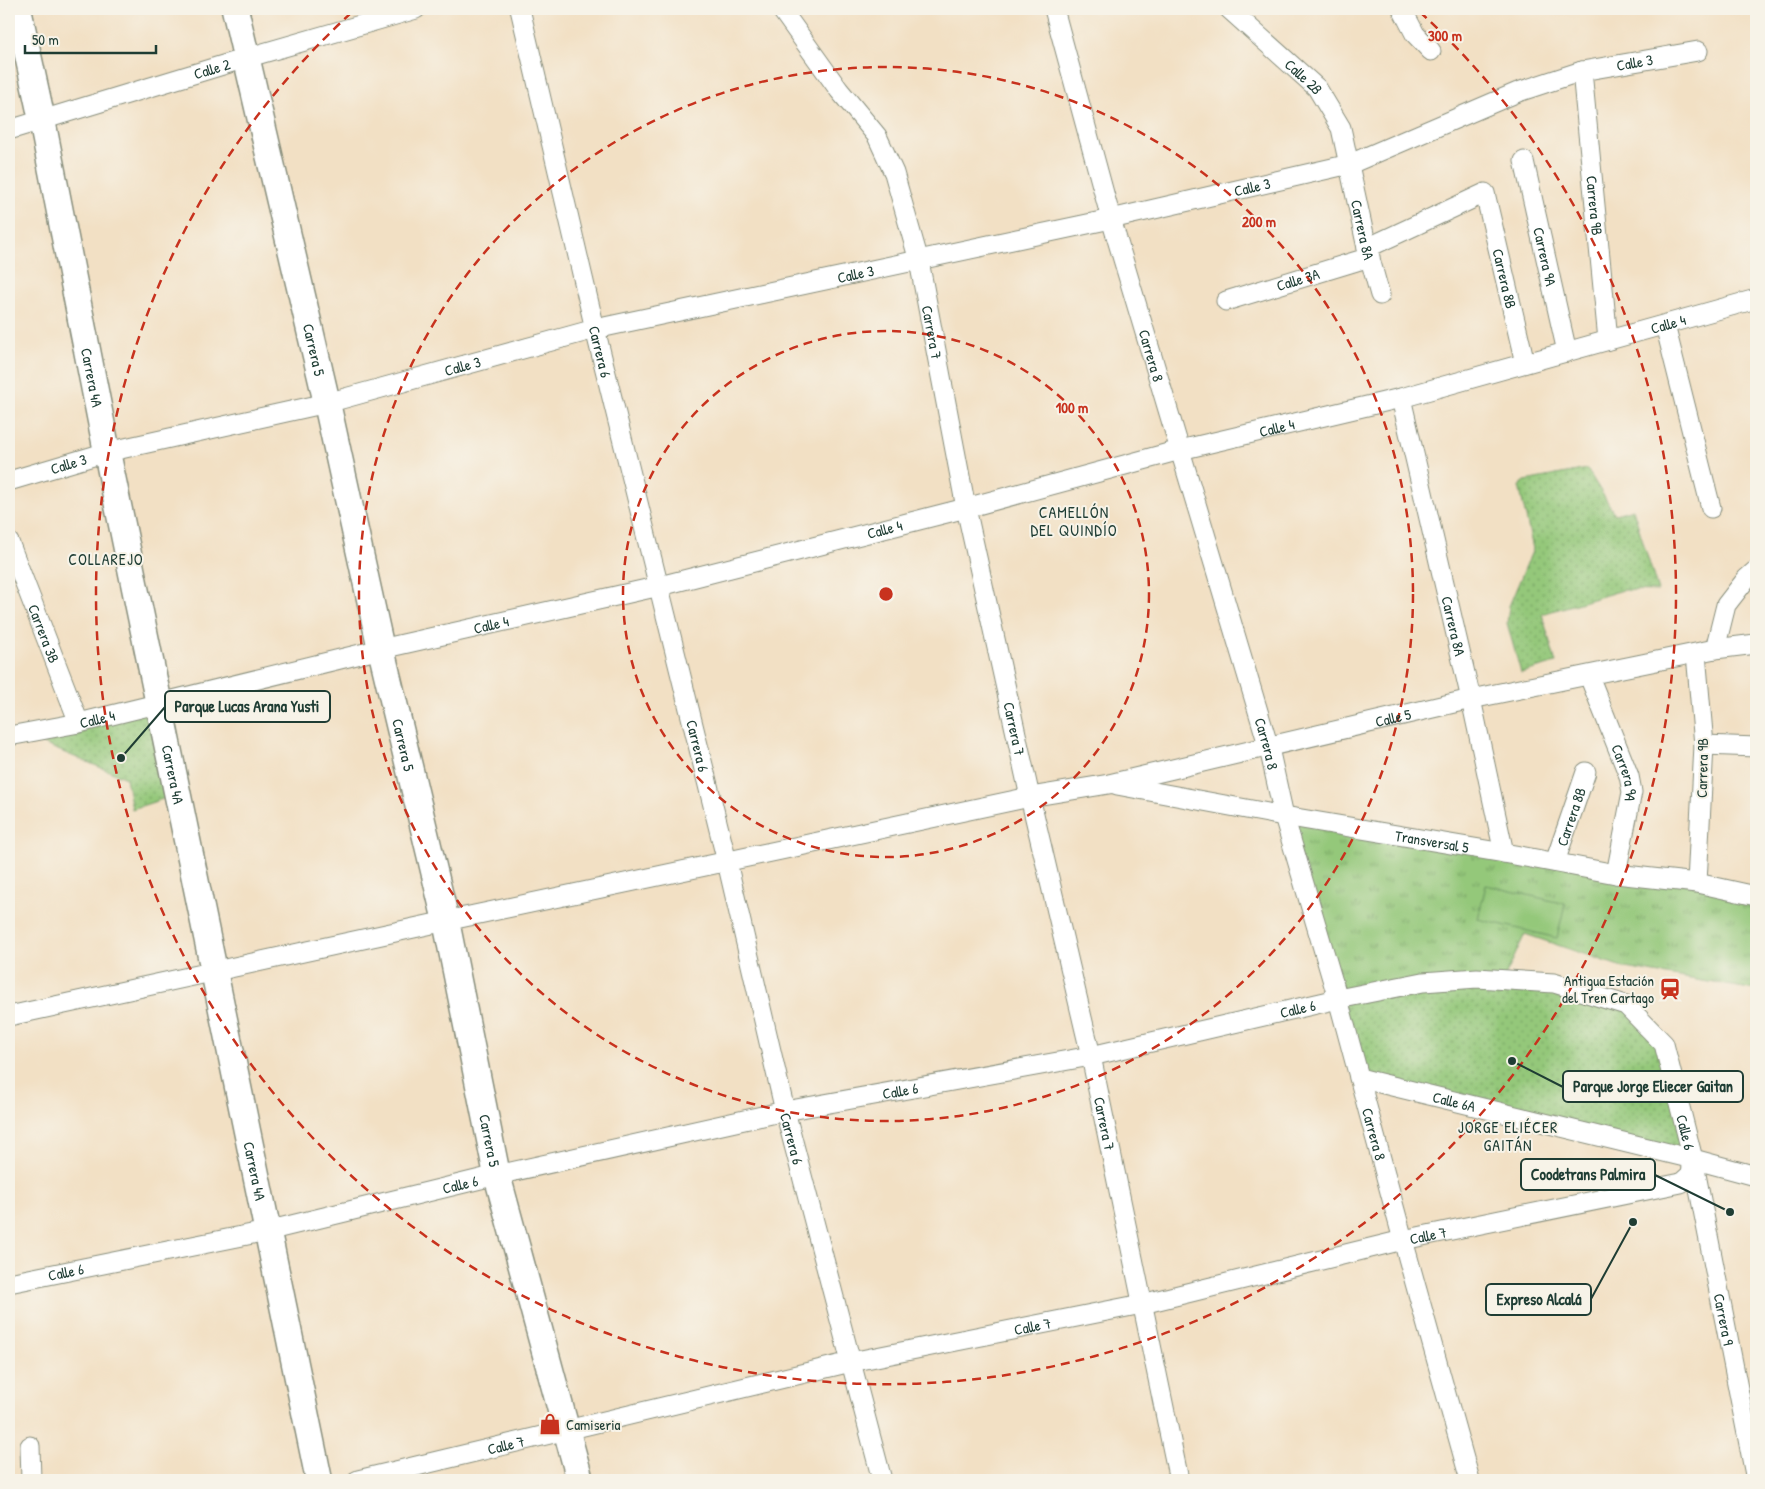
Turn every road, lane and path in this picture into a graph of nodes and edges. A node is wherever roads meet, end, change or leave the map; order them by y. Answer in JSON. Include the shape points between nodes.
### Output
{"nodes":[{"id":1,"x":18,"y":9,"type":"edge"},
{"id":2,"x":235,"y":9,"type":"edge"},
{"id":3,"x":416,"y":9,"type":"edge"},
{"id":4,"x":520,"y":9,"type":"edge"},
{"id":5,"x":781,"y":9,"type":"edge"},
{"id":6,"x":1054,"y":9,"type":"edge"},
{"id":7,"x":1229,"y":9,"type":"edge"},
{"id":8,"x":1402,"y":9,"type":"edge"},
{"id":9,"x":1431,"y":51,"type":"dead end"},
{"id":10,"x":1698,"y":51,"type":"dead end"},
{"id":11,"x":246,"y":58,"type":"junction"},
{"id":12,"x":1582,"y":71,"type":"junction"},
{"id":13,"x":42,"y":120,"type":"junction"},
{"id":14,"x":9,"y":130,"type":"edge"},
{"id":15,"x":1524,"y":161,"type":"dead end"},
{"id":16,"x":1350,"y":164,"type":"junction"},
{"id":17,"x":1485,"y":193,"type":"joint"},
{"id":18,"x":1112,"y":219,"type":"junction"},
{"id":19,"x":1369,"y":253,"type":"junction"},
{"id":20,"x":919,"y":261,"type":"junction"},
{"id":21,"x":1380,"y":295,"type":"dead end"},
{"id":22,"x":1756,"y":299,"type":"edge"},
{"id":23,"x":1226,"y":301,"type":"dead end"},
{"id":24,"x":1665,"y":325,"type":"junction"},
{"id":25,"x":595,"y":329,"type":"junction"},
{"id":26,"x":1608,"y":340,"type":"junction"},
{"id":27,"x":1567,"y":352,"type":"junction"},
{"id":28,"x":1525,"y":364,"type":"junction"},
{"id":29,"x":1401,"y":398,"type":"junction"},
{"id":30,"x":326,"y":403,"type":"junction"},
{"id":31,"x":1180,"y":450,"type":"junction"},
{"id":32,"x":107,"y":452,"type":"junction"},
{"id":33,"x":9,"y":481,"type":"edge"},
{"id":34,"x":966,"y":508,"type":"junction"},
{"id":35,"x":1711,"y":508,"type":"dead end"},
{"id":36,"x":9,"y":542,"type":"edge"},
{"id":37,"x":1756,"y":570,"type":"edge"},
{"id":38,"x":660,"y":586,"type":"junction"},
{"id":39,"x":1756,"y":644,"type":"edge"},
{"id":40,"x":382,"y":649,"type":"junction"},
{"id":41,"x":1715,"y":649,"type":"junction"},
{"id":42,"x":1696,"y":654,"type":"junction"},
{"id":43,"x":1589,"y":676,"type":"junction"},
{"id":44,"x":1471,"y":700,"type":"junction"},
{"id":45,"x":159,"y":704,"type":"junction"},
{"id":46,"x":80,"y":724,"type":"junction"},
{"id":47,"x":9,"y":736,"type":"edge"},
{"id":48,"x":1704,"y":745,"type":"junction"},
{"id":49,"x":1756,"y":746,"type":"edge"},
{"id":50,"x":1269,"y":748,"type":"junction"},
{"id":51,"x":1586,"y":772,"type":"dead end"},
{"id":52,"x":1109,"y":784,"type":"junction"},
{"id":53,"x":1030,"y":797,"type":"junction"},
{"id":54,"x":1284,"y":816,"type":"junction"},
{"id":55,"x":1504,"y":853,"type":"junction"},
{"id":56,"x":727,"y":862,"type":"junction"},
{"id":57,"x":1555,"y":862,"type":"junction"},
{"id":58,"x":1616,"y":874,"type":"junction"},
{"id":59,"x":1697,"y":883,"type":"junction"},
{"id":60,"x":1756,"y":896,"type":"edge"},
{"id":61,"x":446,"y":921,"type":"junction"},
{"id":62,"x":213,"y":972,"type":"junction"},
{"id":63,"x":1338,"y":999,"type":"junction"},
{"id":64,"x":9,"y":1016,"type":"edge"},
{"id":65,"x":1091,"y":1056,"type":"junction"},
{"id":66,"x":1359,"y":1078,"type":"junction"},
{"id":67,"x":785,"y":1112,"type":"junction"},
{"id":68,"x":1693,"y":1159,"type":"junction"},
{"id":69,"x":497,"y":1175,"type":"junction"},
{"id":70,"x":1756,"y":1176,"type":"edge"},
{"id":71,"x":267,"y":1231,"type":"junction"},
{"id":72,"x":1403,"y":1240,"type":"junction"},
{"id":73,"x":9,"y":1283,"type":"edge"},
{"id":74,"x":1142,"y":1304,"type":"junction"},
{"id":75,"x":851,"y":1362,"type":"junction"},
{"id":76,"x":567,"y":1430,"type":"junction"},
{"id":77,"x":30,"y":1446,"type":"dead end"},
{"id":78,"x":31,"y":1480,"type":"edge"},
{"id":79,"x":319,"y":1480,"type":"edge"},
{"id":80,"x":358,"y":1480,"type":"edge"},
{"id":81,"x":580,"y":1480,"type":"edge"},
{"id":82,"x":882,"y":1480,"type":"edge"},
{"id":83,"x":1179,"y":1480,"type":"edge"},
{"id":84,"x":1470,"y":1480,"type":"edge"},
{"id":85,"x":1756,"y":1480,"type":"edge"}],
"edges":[{"from":1,"to":13,"type":"main road","name":"Carrera 4A"},
{"from":2,"to":11,"type":"main road","name":"Carrera 5"},
{"from":3,"to":11,"type":"street","name":"Calle 2"},
{"from":4,"to":25,"type":"street","name":"Carrera 6"},
{"from":5,"to":20,"type":"street","name":"Carrera 7","via":[[839,90],[878,136],[894,173]]},
{"from":6,"to":18,"type":"street","name":"Carrera 8"},
{"from":7,"to":16,"type":"street","name":"Calle 2B","via":[[1317,88],[1341,128]]},
{"from":8,"to":9,"type":"street","via":[[1415,34]]},
{"from":10,"to":12,"type":"street","name":"Calle 3"},
{"from":11,"to":13,"type":"street","name":"Calle 2"},
{"from":11,"to":30,"type":"main road","name":"Carrera 5"},
{"from":12,"to":16,"type":"street","name":"Calle 3","via":[[1518,92]]},
{"from":12,"to":26,"type":"street","name":"Carrera 9B"},
{"from":13,"to":14,"type":"street","name":"Calle 2"},
{"from":13,"to":32,"type":"main road","name":"Carrera 4A"},
{"from":15,"to":27,"type":"street","name":"Carrera 9A"},
{"from":16,"to":18,"type":"street","name":"Calle 3"},
{"from":16,"to":19,"type":"street","name":"Carrera 8A"},
{"from":17,"to":19,"type":"street","name":"Calle 3A"},
{"from":17,"to":28,"type":"street","name":"Carrera 8B"},
{"from":18,"to":20,"type":"street","name":"Calle 3"},
{"from":18,"to":31,"type":"street","name":"Carrera 8"},
{"from":19,"to":21,"type":"street","name":"Carrera 8A"},
{"from":19,"to":23,"type":"street","name":"Calle 3A"},
{"from":20,"to":25,"type":"street","name":"Calle 3"},
{"from":20,"to":34,"type":"street","name":"Carrera 7"},
{"from":22,"to":24,"type":"street","name":"Calle 4"},
{"from":24,"to":26,"type":"street","name":"Calle 4"},
{"from":24,"to":35,"type":"street"},
{"from":25,"to":30,"type":"street","name":"Calle 3"},
{"from":25,"to":38,"type":"street","name":"Carrera 6"},
{"from":26,"to":27,"type":"street","name":"Calle 4"},
{"from":27,"to":28,"type":"street","name":"Calle 4"},
{"from":28,"to":29,"type":"street","name":"Calle 4"},
{"from":29,"to":31,"type":"street","name":"Calle 4"},
{"from":29,"to":44,"type":"street","name":"Carrera 8A"},
{"from":30,"to":32,"type":"street","name":"Calle 3"},
{"from":30,"to":40,"type":"main road","name":"Carrera 5"},
{"from":31,"to":34,"type":"street","name":"Calle 4"},
{"from":31,"to":50,"type":"street","name":"Carrera 8"},
{"from":32,"to":33,"type":"street","name":"Calle 3"},
{"from":32,"to":45,"type":"main road","name":"Carrera 4A"},
{"from":34,"to":38,"type":"street","name":"Calle 4"},
{"from":34,"to":53,"type":"street","name":"Carrera 7"},
{"from":36,"to":46,"type":"street","name":"Carrera 3B"},
{"from":37,"to":41,"type":"street","via":[[1726,605]]},
{"from":38,"to":40,"type":"street","name":"Calle 4"},
{"from":38,"to":56,"type":"street","name":"Carrera 6"},
{"from":39,"to":41,"type":"street","name":"Calle 5"},
{"from":40,"to":45,"type":"street","name":"Calle 4"},
{"from":40,"to":61,"type":"main road","name":"Carrera 5"},
{"from":41,"to":42,"type":"street","name":"Calle 5"},
{"from":42,"to":43,"type":"street","name":"Calle 5"},
{"from":42,"to":48,"type":"street","name":"Carrera 9B"},
{"from":43,"to":44,"type":"street","name":"Calle 5"},
{"from":43,"to":58,"type":"street","name":"Carrera 9A","via":[[1629,776],[1632,792]]},
{"from":44,"to":50,"type":"street","name":"Calle 5"},
{"from":44,"to":55,"type":"street","name":"Carrera 8A"},
{"from":45,"to":46,"type":"street","name":"Calle 4"},
{"from":45,"to":62,"type":"main road","name":"Carrera 4A"},
{"from":46,"to":47,"type":"street","name":"Calle 4"},
{"from":48,"to":49,"type":"street"},
{"from":48,"to":59,"type":"street","name":"Carrera 9B"},
{"from":50,"to":52,"type":"street","name":"Calle 5"},
{"from":50,"to":54,"type":"street","name":"Carrera 8"},
{"from":51,"to":57,"type":"street","name":"Carrera 8B"},
{"from":52,"to":53,"type":"street","name":"Calle 5"},
{"from":52,"to":54,"type":"street","name":"Transversal 5"},
{"from":53,"to":56,"type":"street","name":"Calle 5"},
{"from":53,"to":65,"type":"street","name":"Carrera 7"},
{"from":54,"to":55,"type":"street","name":"Transversal 5"},
{"from":54,"to":63,"type":"street","name":"Carrera 8"},
{"from":55,"to":57,"type":"street","name":"Transversal 5"},
{"from":56,"to":61,"type":"street","name":"Calle 5"},
{"from":56,"to":67,"type":"street","name":"Carrera 6"},
{"from":57,"to":58,"type":"street","name":"Transversal 5"},
{"from":58,"to":59,"type":"street","name":"Transversal 5"},
{"from":59,"to":60,"type":"street","name":"Transversal 5"},
{"from":61,"to":62,"type":"street","name":"Calle 5"},
{"from":61,"to":69,"type":"main road","name":"Carrera 5"},
{"from":62,"to":64,"type":"street","name":"Calle 5"},
{"from":62,"to":71,"type":"main road","name":"Carrera 4A"},
{"from":63,"to":65,"type":"street","name":"Calle 6"},
{"from":63,"to":66,"type":"street","name":"Carrera 8"},
{"from":63,"to":68,"type":"street","name":"Calle 6","via":[[1423,982],[1477,978],[1554,983],[1626,1005],[1664,1044]]},
{"from":65,"to":67,"type":"street","name":"Calle 6"},
{"from":65,"to":74,"type":"street","name":"Carrera 7"},
{"from":66,"to":68,"type":"street","name":"Calle 6A"},
{"from":66,"to":72,"type":"street","name":"Carrera 8"},
{"from":67,"to":69,"type":"street","name":"Calle 6"},
{"from":67,"to":75,"type":"street","name":"Carrera 6"},
{"from":68,"to":70,"type":"street","name":"Calle 6A"},
{"from":68,"to":72,"type":"street","name":"Calle 7","via":[[1691,1174],[1681,1183]]},
{"from":68,"to":85,"type":"street","name":"Carrera 9"},
{"from":69,"to":71,"type":"street","name":"Calle 6"},
{"from":69,"to":76,"type":"main road","name":"Carrera 5"},
{"from":71,"to":73,"type":"street","name":"Calle 6"},
{"from":71,"to":79,"type":"main road","name":"Carrera 4A"},
{"from":72,"to":74,"type":"street","name":"Calle 7"},
{"from":72,"to":84,"type":"street","name":"Carrera 8"},
{"from":74,"to":75,"type":"street","name":"Calle 7"},
{"from":74,"to":83,"type":"street","name":"Carrera 7"},
{"from":75,"to":76,"type":"street","name":"Calle 7"},
{"from":75,"to":82,"type":"street","name":"Carrera 6"},
{"from":76,"to":80,"type":"street","name":"Calle 7"},
{"from":76,"to":81,"type":"main road","name":"Carrera 5"},
{"from":77,"to":78,"type":"street"}]}
